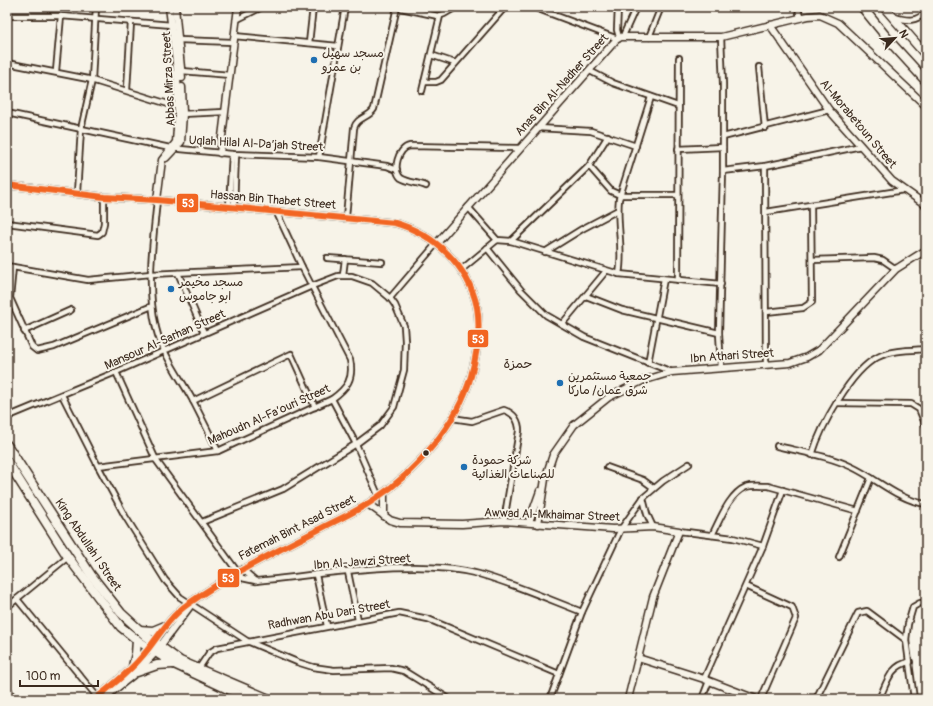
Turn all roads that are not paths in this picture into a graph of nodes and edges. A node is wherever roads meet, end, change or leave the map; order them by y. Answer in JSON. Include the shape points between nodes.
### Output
{"nodes":[{"id":1,"x":96,"y":7,"type":"edge"},
{"id":2,"x":170,"y":7,"type":"edge"},
{"id":3,"x":175,"y":7,"type":"edge"},
{"id":4,"x":238,"y":7,"type":"edge"},
{"id":5,"x":262,"y":7,"type":"edge"},
{"id":6,"x":313,"y":7,"type":"edge"},
{"id":7,"x":345,"y":7,"type":"edge"},
{"id":8,"x":396,"y":7,"type":"edge"},
{"id":9,"x":456,"y":7,"type":"edge"},
{"id":10,"x":505,"y":7,"type":"edge"},
{"id":11,"x":533,"y":7,"type":"edge"},
{"id":12,"x":618,"y":7,"type":"edge"},
{"id":13,"x":636,"y":7,"type":"edge"},
{"id":14,"x":661,"y":7,"type":"edge"},
{"id":15,"x":798,"y":7,"type":"edge"},
{"id":16,"x":862,"y":7,"type":"edge"},
{"id":17,"x":884,"y":7,"type":"edge"},
{"id":18,"x":926,"y":12,"type":"edge"},
{"id":19,"x":7,"y":16,"type":"edge"},
{"id":20,"x":61,"y":16,"type":"junction"},
{"id":21,"x":440,"y":16,"type":"junction"},
{"id":22,"x":892,"y":17,"type":"junction"},
{"id":23,"x":800,"y":18,"type":"junction"},
{"id":24,"x":95,"y":19,"type":"junction"},
{"id":25,"x":236,"y":20,"type":"junction"},
{"id":26,"x":132,"y":22,"type":"junction"},
{"id":27,"x":172,"y":25,"type":"junction"},
{"id":28,"x":770,"y":25,"type":"junction"},
{"id":29,"x":620,"y":37,"type":"junction"},
{"id":30,"x":649,"y":37,"type":"junction"},
{"id":31,"x":721,"y":37,"type":"junction"},
{"id":32,"x":234,"y":39,"type":"junction"},
{"id":33,"x":179,"y":40,"type":"junction"},
{"id":34,"x":309,"y":43,"type":"junction"},
{"id":35,"x":338,"y":46,"type":"junction"},
{"id":36,"x":430,"y":55,"type":"junction"},
{"id":37,"x":926,"y":55,"type":"edge"},
{"id":38,"x":679,"y":58,"type":"dead end"},
{"id":39,"x":7,"y":63,"type":"edge"},
{"id":40,"x":455,"y":63,"type":"junction"},
{"id":41,"x":759,"y":67,"type":"dead end"},
{"id":42,"x":56,"y":71,"type":"junction"},
{"id":43,"x":180,"y":71,"type":"junction"},
{"id":44,"x":590,"y":71,"type":"junction"},
{"id":45,"x":230,"y":75,"type":"junction"},
{"id":46,"x":92,"y":80,"type":"junction"},
{"id":47,"x":926,"y":81,"type":"edge"},
{"id":48,"x":424,"y":82,"type":"junction"},
{"id":49,"x":127,"y":90,"type":"junction"},
{"id":50,"x":422,"y":91,"type":"dead end"},
{"id":51,"x":652,"y":97,"type":"junction"},
{"id":52,"x":678,"y":106,"type":"junction"},
{"id":53,"x":926,"y":106,"type":"edge"},
{"id":54,"x":829,"y":110,"type":"junction"},
{"id":55,"x":180,"y":112,"type":"junction"},
{"id":56,"x":225,"y":112,"type":"junction"},
{"id":57,"x":7,"y":113,"type":"edge"},
{"id":58,"x":538,"y":128,"type":"junction"},
{"id":59,"x":765,"y":128,"type":"junction"},
{"id":60,"x":82,"y":129,"type":"junction"},
{"id":61,"x":608,"y":136,"type":"junction"},
{"id":62,"x":723,"y":137,"type":"junction"},
{"id":63,"x":636,"y":146,"type":"junction"},
{"id":64,"x":861,"y":146,"type":"junction"},
{"id":65,"x":723,"y":147,"type":"junction"},
{"id":66,"x":173,"y":148,"type":"junction"},
{"id":67,"x":520,"y":148,"type":"junction"},
{"id":68,"x":678,"y":149,"type":"junction"},
{"id":69,"x":220,"y":153,"type":"junction"},
{"id":70,"x":234,"y":154,"type":"junction"},
{"id":71,"x":319,"y":157,"type":"junction"},
{"id":72,"x":351,"y":161,"type":"junction"},
{"id":73,"x":398,"y":161,"type":"junction"},
{"id":74,"x":387,"y":166,"type":"junction"},
{"id":75,"x":589,"y":166,"type":"junction"},
{"id":76,"x":765,"y":166,"type":"junction"},
{"id":77,"x":397,"y":170,"type":"junction"},
{"id":78,"x":723,"y":171,"type":"junction"},
{"id":79,"x":7,"y":185,"type":"edge"},
{"id":80,"x":426,"y":186,"type":"dead end"},
{"id":81,"x":904,"y":190,"type":"junction"},
{"id":82,"x":77,"y":193,"type":"junction"},
{"id":83,"x":620,"y":195,"type":"junction"},
{"id":84,"x":678,"y":195,"type":"junction"},
{"id":85,"x":104,"y":197,"type":"junction"},
{"id":86,"x":157,"y":200,"type":"junction"},
{"id":87,"x":926,"y":205,"type":"edge"},
{"id":88,"x":811,"y":206,"type":"junction"},
{"id":89,"x":232,"y":207,"type":"junction"},
{"id":90,"x":468,"y":207,"type":"junction"},
{"id":91,"x":618,"y":210,"type":"junction"},
{"id":92,"x":276,"y":211,"type":"junction"},
{"id":93,"x":766,"y":212,"type":"junction"},
{"id":94,"x":346,"y":217,"type":"junction"},
{"id":95,"x":7,"y":223,"type":"edge"},
{"id":96,"x":497,"y":240,"type":"junction"},
{"id":97,"x":511,"y":241,"type":"junction"},
{"id":98,"x":437,"y":243,"type":"junction"},
{"id":99,"x":486,"y":248,"type":"junction"},
{"id":100,"x":926,"y":251,"type":"edge"},
{"id":101,"x":545,"y":252,"type":"junction"},
{"id":102,"x":326,"y":258,"type":"dead end"},
{"id":103,"x":345,"y":259,"type":"junction"},
{"id":104,"x":812,"y":260,"type":"junction"},
{"id":105,"x":382,"y":262,"type":"dead end"},
{"id":106,"x":7,"y":266,"type":"edge"},
{"id":107,"x":13,"y":267,"type":"junction"},
{"id":108,"x":302,"y":267,"type":"junction"},
{"id":109,"x":896,"y":269,"type":"junction"},
{"id":110,"x":461,"y":270,"type":"junction"},
{"id":111,"x":606,"y":271,"type":"junction"},
{"id":112,"x":178,"y":273,"type":"junction"},
{"id":113,"x":151,"y":274,"type":"junction"},
{"id":114,"x":619,"y":274,"type":"junction"},
{"id":115,"x":343,"y":275,"type":"junction"},
{"id":116,"x":664,"y":279,"type":"junction"},
{"id":117,"x":678,"y":280,"type":"junction"},
{"id":118,"x":721,"y":284,"type":"junction"},
{"id":119,"x":312,"y":286,"type":"junction"},
{"id":120,"x":586,"y":296,"type":"junction"},
{"id":121,"x":390,"y":298,"type":"junction"},
{"id":122,"x":152,"y":306,"type":"junction"},
{"id":123,"x":71,"y":310,"type":"dead end"},
{"id":124,"x":766,"y":312,"type":"junction"},
{"id":125,"x":656,"y":318,"type":"junction"},
{"id":126,"x":562,"y":324,"type":"junction"},
{"id":127,"x":24,"y":330,"type":"junction"},
{"id":128,"x":719,"y":332,"type":"junction"},
{"id":129,"x":204,"y":333,"type":"junction"},
{"id":130,"x":926,"y":349,"type":"edge"},
{"id":131,"x":164,"y":350,"type":"junction"},
{"id":132,"x":648,"y":363,"type":"junction"},
{"id":133,"x":766,"y":365,"type":"junction"},
{"id":134,"x":721,"y":368,"type":"junction"},
{"id":135,"x":116,"y":372,"type":"junction"},
{"id":136,"x":672,"y":372,"type":"junction"},
{"id":137,"x":62,"y":395,"type":"junction"},
{"id":138,"x":332,"y":400,"type":"junction"},
{"id":139,"x":193,"y":401,"type":"junction"},
{"id":140,"x":836,"y":402,"type":"junction"},
{"id":141,"x":315,"y":407,"type":"junction"},
{"id":142,"x":7,"y":417,"type":"edge"},
{"id":143,"x":452,"y":418,"type":"junction"},
{"id":144,"x":926,"y":426,"type":"edge"},
{"id":145,"x":356,"y":444,"type":"junction"},
{"id":146,"x":7,"y":445,"type":"edge"},
{"id":147,"x":777,"y":446,"type":"dead end"},
{"id":148,"x":218,"y":450,"type":"junction"},
{"id":149,"x":812,"y":454,"type":"junction"},
{"id":150,"x":7,"y":460,"type":"edge"},
{"id":151,"x":156,"y":460,"type":"junction"},
{"id":152,"x":689,"y":464,"type":"dead end"},
{"id":153,"x":98,"y":466,"type":"junction"},
{"id":154,"x":607,"y":467,"type":"dead end"},
{"id":155,"x":871,"y":478,"type":"junction"},
{"id":156,"x":545,"y":479,"type":"junction"},
{"id":157,"x":654,"y":488,"type":"junction"},
{"id":158,"x":782,"y":490,"type":"junction"},
{"id":159,"x":384,"y":493,"type":"junction"},
{"id":160,"x":378,"y":497,"type":"junction"},
{"id":161,"x":644,"y":498,"type":"junction"},
{"id":162,"x":368,"y":504,"type":"junction"},
{"id":163,"x":926,"y":504,"type":"edge"},
{"id":164,"x":858,"y":511,"type":"junction"},
{"id":165,"x":384,"y":516,"type":"junction"},
{"id":166,"x":504,"y":521,"type":"junction"},
{"id":167,"x":202,"y":522,"type":"junction"},
{"id":168,"x":529,"y":522,"type":"junction"},
{"id":169,"x":538,"y":524,"type":"junction"},
{"id":170,"x":653,"y":527,"type":"junction"},
{"id":171,"x":621,"y":529,"type":"junction"},
{"id":172,"x":679,"y":531,"type":"junction"},
{"id":173,"x":712,"y":535,"type":"junction"},
{"id":174,"x":763,"y":546,"type":"junction"},
{"id":175,"x":68,"y":557,"type":"junction"},
{"id":176,"x":839,"y":557,"type":"dead end"},
{"id":177,"x":239,"y":571,"type":"junction"},
{"id":178,"x":348,"y":572,"type":"junction"},
{"id":179,"x":316,"y":575,"type":"junction"},
{"id":180,"x":746,"y":586,"type":"junction"},
{"id":181,"x":16,"y":599,"type":"junction"},
{"id":182,"x":191,"y":603,"type":"junction"},
{"id":183,"x":926,"y":603,"type":"edge"},
{"id":184,"x":7,"y":607,"type":"edge"},
{"id":185,"x":582,"y":612,"type":"junction"},
{"id":186,"x":358,"y":620,"type":"junction"},
{"id":187,"x":165,"y":626,"type":"junction"},
{"id":188,"x":327,"y":626,"type":"junction"},
{"id":189,"x":139,"y":630,"type":"junction"},
{"id":190,"x":137,"y":640,"type":"junction"},
{"id":191,"x":906,"y":640,"type":"junction"},
{"id":192,"x":247,"y":641,"type":"junction"},
{"id":193,"x":154,"y":647,"type":"junction"},
{"id":194,"x":638,"y":658,"type":"junction"},
{"id":195,"x":910,"y":662,"type":"junction"},
{"id":196,"x":174,"y":664,"type":"junction"},
{"id":197,"x":198,"y":668,"type":"junction"},
{"id":198,"x":135,"y":669,"type":"junction"},
{"id":199,"x":559,"y":674,"type":"junction"},
{"id":200,"x":706,"y":680,"type":"junction"},
{"id":201,"x":7,"y":688,"type":"edge"},
{"id":202,"x":239,"y":697,"type":"edge"},
{"id":203,"x":99,"y":698,"type":"edge"},
{"id":204,"x":13,"y":699,"type":"edge"},
{"id":205,"x":249,"y":699,"type":"edge"},
{"id":206,"x":269,"y":699,"type":"edge"},
{"id":207,"x":449,"y":699,"type":"edge"},
{"id":208,"x":550,"y":699,"type":"edge"},
{"id":209,"x":628,"y":699,"type":"edge"},
{"id":210,"x":702,"y":699,"type":"edge"},
{"id":211,"x":756,"y":699,"type":"edge"},
{"id":212,"x":761,"y":699,"type":"edge"},
{"id":213,"x":816,"y":699,"type":"edge"},
{"id":214,"x":879,"y":699,"type":"edge"},
{"id":215,"x":914,"y":699,"type":"edge"}],
"edges":[{"from":1,"to":24,"type":"street"},
{"from":2,"to":27,"type":"street","name":"Abbas Mirza Street"},
{"from":3,"to":33,"type":"street","name":"Abbas Mirza Street"},
{"from":4,"to":25,"type":"street"},
{"from":5,"to":25,"type":"street"},
{"from":6,"to":34,"type":"street"},
{"from":7,"to":35,"type":"street"},
{"from":8,"to":21,"type":"street"},
{"from":8,"to":72,"type":"street","via":[[374,109],[355,125]]},
{"from":9,"to":21,"type":"street"},
{"from":10,"to":40,"type":"street"},
{"from":11,"to":29,"type":"street"},
{"from":12,"to":29,"type":"street","via":[[617,30]]},
{"from":13,"to":29,"type":"street"},
{"from":14,"to":30,"type":"street"},
{"from":15,"to":23,"type":"street"},
{"from":16,"to":47,"type":"main road"},
{"from":17,"to":22,"type":"main road"},
{"from":18,"to":22,"type":"street","via":[[910,21]]},
{"from":19,"to":20,"type":"street"},
{"from":20,"to":24,"type":"street"},
{"from":20,"to":42,"type":"street"},
{"from":21,"to":36,"type":"street"},
{"from":22,"to":37,"type":"main road"},
{"from":23,"to":28,"type":"street","name":"Anas Bin Al-Nadher Street"},
{"from":23,"to":53,"type":"street","name":"Anas Bin Al-Nadher Street","via":[[820,15],[838,23]]},
{"from":24,"to":26,"type":"street"},
{"from":24,"to":46,"type":"street"},
{"from":25,"to":32,"type":"street"},
{"from":26,"to":27,"type":"street"},
{"from":26,"to":49,"type":"street"},
{"from":27,"to":43,"type":"street","name":"Abbas Mirza Street"},
{"from":28,"to":31,"type":"street","name":"Anas Bin Al-Nadher Street"},
{"from":28,"to":54,"type":"street","name":"Al-Morabetoun Street"},
{"from":29,"to":30,"type":"street","name":"Anas Bin Al-Nadher Street"},
{"from":29,"to":44,"type":"street","name":"Anas Bin Al-Nadher Street"},
{"from":30,"to":31,"type":"street","name":"Anas Bin Al-Nadher Street"},
{"from":31,"to":62,"type":"street"},
{"from":32,"to":33,"type":"street"},
{"from":32,"to":34,"type":"street"},
{"from":32,"to":45,"type":"street"},
{"from":33,"to":43,"type":"street","name":"Abbas Mirza Street"},
{"from":34,"to":35,"type":"street"},
{"from":35,"to":71,"type":"street"},
{"from":36,"to":40,"type":"street"},
{"from":36,"to":48,"type":"street"},
{"from":38,"to":52,"type":"street"},
{"from":39,"to":42,"type":"street"},
{"from":40,"to":48,"type":"street","via":[[439,82]]},
{"from":41,"to":59,"type":"street"},
{"from":42,"to":46,"type":"street"},
{"from":43,"to":45,"type":"street"},
{"from":43,"to":55,"type":"street","name":"Abbas Mirza Street"},
{"from":44,"to":51,"type":"street","via":[[608,81]]},
{"from":44,"to":58,"type":"street","name":"Anas Bin Al-Nadher Street"},
{"from":45,"to":56,"type":"street"},
{"from":46,"to":49,"type":"street"},
{"from":46,"to":60,"type":"street"},
{"from":48,"to":50,"type":"street"},
{"from":49,"to":55,"type":"street"},
{"from":51,"to":52,"type":"street"},
{"from":51,"to":63,"type":"street"},
{"from":52,"to":68,"type":"street"},
{"from":54,"to":59,"type":"street"},
{"from":54,"to":64,"type":"street","name":"Al-Morabetoun Street"},
{"from":55,"to":56,"type":"street"},
{"from":55,"to":66,"type":"street","name":"Abbas Mirza Street"},
{"from":56,"to":69,"type":"street"},
{"from":57,"to":60,"type":"street","name":"Uqlah Hilal Al-Da’jah Street"},
{"from":58,"to":61,"type":"street","via":[[580,129]]},
{"from":58,"to":67,"type":"street","name":"Anas Bin Al-Nadher Street"},
{"from":59,"to":62,"type":"street"},
{"from":60,"to":66,"type":"street","name":"Uqlah Hilal Al-Da’jah Street"},
{"from":60,"to":82,"type":"street"},
{"from":61,"to":63,"type":"street"},
{"from":61,"to":75,"type":"street"},
{"from":62,"to":65,"type":"street"},
{"from":63,"to":83,"type":"street"},
{"from":64,"to":76,"type":"street"},
{"from":64,"to":81,"type":"street","name":"Al-Morabetoun Street","via":[[892,181]]},
{"from":65,"to":68,"type":"street"},
{"from":65,"to":78,"type":"street"},
{"from":66,"to":69,"type":"street","name":"Uqlah Hilal Al-Da’jah Street"},
{"from":66,"to":86,"type":"street","via":[[162,164]]},
{"from":67,"to":73,"type":"street","via":[[410,146],[402,149]]},
{"from":67,"to":90,"type":"street","name":"Anas Bin Al-Nadher Street"},
{"from":68,"to":84,"type":"street"},
{"from":69,"to":70,"type":"street","name":"Uqlah Hilal Al-Da’jah Street"},
{"from":70,"to":71,"type":"street","name":"Uqlah Hilal Al-Da’jah Street"},
{"from":70,"to":89,"type":"street"},
{"from":71,"to":72,"type":"street","name":"Uqlah Hilal Al-Da’jah Street"},
{"from":72,"to":74,"type":"street","name":"Uqlah Hilal Al-Da’jah Street"},
{"from":72,"to":94,"type":"street"},
{"from":73,"to":74,"type":"street"},
{"from":73,"to":77,"type":"street"},
{"from":74,"to":77,"type":"street","name":"Uqlah Hilal Al-Da’jah Street"},
{"from":75,"to":83,"type":"street","via":[[611,191]]},
{"from":75,"to":97,"type":"street"},
{"from":76,"to":78,"type":"street"},
{"from":76,"to":93,"type":"street"},
{"from":77,"to":80,"type":"street","name":"Uqlah Hilal Al-Da’jah Street","via":[[401,178]]},
{"from":78,"to":118,"type":"street"},
{"from":79,"to":82,"type":"street","name":"Hassan Bin Thabet Street"},
{"from":81,"to":87,"type":"street","name":"Al-Morabetoun Street"},
{"from":81,"to":88,"type":"street"},
{"from":82,"to":85,"type":"street","name":"Hassan Bin Thabet Street"},
{"from":83,"to":84,"type":"street"},
{"from":83,"to":91,"type":"street"},
{"from":84,"to":117,"type":"street"},
{"from":85,"to":86,"type":"street","name":"Hassan Bin Thabet Street"},
{"from":85,"to":95,"type":"street","via":[[104,223],[102,232],[98,235]]},
{"from":86,"to":89,"type":"street","name":"Hassan Bin Thabet Street"},
{"from":86,"to":113,"type":"street"},
{"from":88,"to":93,"type":"street"},
{"from":88,"to":104,"type":"street"},
{"from":89,"to":92,"type":"street","name":"Hassan Bin Thabet Street"},
{"from":90,"to":96,"type":"street"},
{"from":90,"to":98,"type":"street","name":"Anas Bin Al-Nadher Street"},
{"from":91,"to":101,"type":"street"},
{"from":91,"to":114,"type":"street","via":[[621,251]]},
{"from":92,"to":94,"type":"street","name":"Hassan Bin Thabet Street"},
{"from":92,"to":108,"type":"street","name":"Mahoudn Al-Fa’ouri Street"},
{"from":93,"to":124,"type":"street"},
{"from":94,"to":98,"type":"street","name":"Hassan Bin Thabet Street","via":[[395,222],[414,229]]},
{"from":96,"to":97,"type":"street"},
{"from":96,"to":99,"type":"street"},
{"from":97,"to":101,"type":"street"},
{"from":98,"to":110,"type":"street","name":"Fatemah Bint Asad Street"},
{"from":98,"to":121,"type":"street","name":"Anas Bin Al-Nadher Street"},
{"from":99,"to":110,"type":"street"},
{"from":99,"to":126,"type":"street","via":[[535,305]]},
{"from":100,"to":109,"type":"street","name":"Ibn Athari Street"},
{"from":101,"to":111,"type":"street"},
{"from":102,"to":103,"type":"street"},
{"from":103,"to":105,"type":"street"},
{"from":103,"to":115,"type":"street"},
{"from":104,"to":109,"type":"street","via":[[874,258],[883,260]]},
{"from":104,"to":124,"type":"street","via":[[810,305]]},
{"from":106,"to":107,"type":"street"},
{"from":107,"to":113,"type":"street","via":[[88,280]]},
{"from":107,"to":127,"type":"street","via":[[10,298]]},
{"from":108,"to":112,"type":"street"},
{"from":108,"to":119,"type":"street","name":"Mahoudn Al-Fa’ouri Street"},
{"from":109,"to":133,"type":"street","name":"Ibn Athari Street","via":[[819,350],[800,360]]},
{"from":110,"to":143,"type":"street","name":"Fatemah Bint Asad Street","via":[[473,293],[479,331],[469,382]]},
{"from":111,"to":114,"type":"street"},
{"from":111,"to":120,"type":"street"},
{"from":112,"to":113,"type":"street"},
{"from":112,"to":129,"type":"street"},
{"from":113,"to":122,"type":"street"},
{"from":114,"to":116,"type":"street"},
{"from":115,"to":119,"type":"street","name":"Mansour Al-Sarhan Street"},
{"from":115,"to":121,"type":"street","via":[[365,280]]},
{"from":116,"to":117,"type":"street"},
{"from":116,"to":125,"type":"street"},
{"from":117,"to":118,"type":"street"},
{"from":118,"to":128,"type":"street"},
{"from":119,"to":129,"type":"street","name":"Mansour Al-Sarhan Street"},
{"from":119,"to":138,"type":"street","name":"Mahoudn Al-Fa’ouri Street","via":[[351,368],[348,386]]},
{"from":120,"to":125,"type":"street","via":[[610,307]]},
{"from":120,"to":126,"type":"street"},
{"from":121,"to":145,"type":"street","via":[[404,326],[403,375],[397,400],[389,415],[380,426]]},
{"from":122,"to":127,"type":"street","via":[[41,352],[34,350]]},
{"from":122,"to":131,"type":"street","via":[[156,329]]},
{"from":123,"to":127,"type":"street"},
{"from":124,"to":133,"type":"street"},
{"from":125,"to":128,"type":"street"},
{"from":125,"to":132,"type":"street"},
{"from":126,"to":132,"type":"street","via":[[589,339]]},
{"from":128,"to":134,"type":"street"},
{"from":129,"to":131,"type":"street","name":"Mansour Al-Sarhan Street"},
{"from":130,"to":140,"type":"street","via":[[884,354],[872,360]]},
{"from":131,"to":135,"type":"street","name":"Mansour Al-Sarhan Street"},
{"from":131,"to":139,"type":"street"},
{"from":132,"to":136,"type":"street"},
{"from":133,"to":134,"type":"street","name":"Ibn Athari Street"},
{"from":134,"to":136,"type":"street","name":"Ibn Athari Street"},
{"from":135,"to":137,"type":"street","name":"Mansour Al-Sarhan Street"},
{"from":135,"to":151,"type":"street","name":"Ibn Al-Jawzi Street"},
{"from":136,"to":156,"type":"street","name":"Ibn Athari Street","via":[[634,384],[609,397],[581,418],[553,455]]},
{"from":137,"to":142,"type":"street","name":"Mansour Al-Sarhan Street"},
{"from":137,"to":153,"type":"street"},
{"from":138,"to":141,"type":"street","name":"Mahoudn Al-Fa’ouri Street"},
{"from":138,"to":145,"type":"street"},
{"from":139,"to":141,"type":"street","via":[[291,354]]},
{"from":139,"to":148,"type":"street"},
{"from":140,"to":144,"type":"street","via":[[911,404],[919,409]]},
{"from":140,"to":149,"type":"street"},
{"from":141,"to":148,"type":"street","name":"Mahoudn Al-Fa’ouri Street"},
{"from":143,"to":159,"type":"street","name":"Fatemah Bint Asad Street","via":[[422,458]]},
{"from":143,"to":166,"type":"street","via":[[472,421],[504,410],[512,414],[518,422],[519,431]]},
{"from":145,"to":160,"type":"street"},
{"from":145,"to":167,"type":"street","via":[[283,489]]},
{"from":146,"to":189,"type":"main road","name":"King Abdullah I Street","via":[[91,575],[115,606]]},
{"from":147,"to":149,"type":"street"},
{"from":148,"to":151,"type":"street","name":"Mahoudn Al-Fa’ouri Street"},
{"from":149,"to":155,"type":"street","via":[[846,464]]},
{"from":150,"to":175,"type":"main road","name":"King Abdullah I Street"},
{"from":151,"to":153,"type":"street","name":"Mahoudn Al-Fa’ouri Street"},
{"from":151,"to":167,"type":"street","name":"Ibn Al-Jawzi Street"},
{"from":152,"to":157,"type":"street"},
{"from":153,"to":182,"type":"street","via":[[125,516],[165,580],[174,591]]},
{"from":154,"to":157,"type":"street","via":[[643,480]]},
{"from":155,"to":163,"type":"street","via":[[917,503]]},
{"from":155,"to":164,"type":"street"},
{"from":156,"to":168,"type":"street","name":"Ibn Athari Street"},
{"from":156,"to":169,"type":"street","name":"Ibn Athari Street"},
{"from":157,"to":161,"type":"street"},
{"from":158,"to":164,"type":"street"},
{"from":158,"to":173,"type":"street","via":[[768,486],[753,486],[740,490]]},
{"from":158,"to":174,"type":"street"},
{"from":159,"to":160,"type":"street","name":"Fatemah Bint Asad Street"},
{"from":159,"to":165,"type":"street"},
{"from":160,"to":162,"type":"street","name":"Fatemah Bint Asad Street"},
{"from":161,"to":170,"type":"street"},
{"from":161,"to":171,"type":"street"},
{"from":162,"to":165,"type":"street","name":"Awwad Al-Mkhaimar Street"},
{"from":162,"to":177,"type":"street","name":"Fatemah Bint Asad Street"},
{"from":164,"to":176,"type":"street"},
{"from":165,"to":166,"type":"street","name":"Awwad Al-Mkhaimar Street","via":[[400,523],[458,524]]},
{"from":166,"to":168,"type":"street","name":"Awwad Al-Mkhaimar Street"},
{"from":167,"to":177,"type":"street","name":"Ibn Al-Jawzi Street"},
{"from":168,"to":169,"type":"street","name":"Awwad Al-Mkhaimar Street"},
{"from":169,"to":171,"type":"street","name":"Awwad Al-Mkhaimar Street"},
{"from":170,"to":171,"type":"street","name":"Awwad Al-Mkhaimar Street"},
{"from":170,"to":172,"type":"street","name":"Awwad Al-Mkhaimar Street"},
{"from":171,"to":185,"type":"street"},
{"from":172,"to":173,"type":"street","name":"Awwad Al-Mkhaimar Street"},
{"from":172,"to":194,"type":"street","via":[[653,597]]},
{"from":173,"to":174,"type":"street","name":"Awwad Al-Mkhaimar Street"},
{"from":174,"to":180,"type":"street"},
{"from":175,"to":181,"type":"street"},
{"from":175,"to":190,"type":"main road","name":"King Abdullah I Street","via":[[116,622]]},
{"from":177,"to":179,"type":"street","name":"Ibn Al-Jawzi Street","via":[[256,581]]},
{"from":177,"to":182,"type":"street","name":"Fatemah Bint Asad Street"},
{"from":178,"to":179,"type":"street","name":"Ibn Al-Jawzi Street"},
{"from":178,"to":185,"type":"street","name":"Ibn Al-Jawzi Street","via":[[390,567],[429,568],[479,574]]},
{"from":178,"to":186,"type":"street"},
{"from":179,"to":188,"type":"street"},
{"from":180,"to":200,"type":"street"},
{"from":180,"to":212,"type":"street","via":[[792,607],[796,618]]},
{"from":181,"to":184,"type":"street"},
{"from":181,"to":203,"type":"street"},
{"from":182,"to":187,"type":"street","name":"Fatemah Bint Asad Street"},
{"from":182,"to":192,"type":"street"},
{"from":182,"to":193,"type":"street","name":"Fatemah Bint Asad Street"},
{"from":183,"to":191,"type":"street","via":[[913,607]]},
{"from":185,"to":199,"type":"street"},
{"from":186,"to":188,"type":"street","name":"Radhwan Abu Dari Street"},
{"from":186,"to":199,"type":"street","name":"Radhwan Abu Dari Street","via":[[399,613],[428,619]]},
{"from":187,"to":189,"type":"main road","via":[[153,631]]},
{"from":187,"to":193,"type":"street","name":"Fatemah Bint Asad Street"},
{"from":188,"to":192,"type":"street","name":"Radhwan Abu Dari Street"},
{"from":189,"to":193,"type":"main road","name":"King Abdullah I Street"},
{"from":190,"to":193,"type":"main road","name":"King Abdullah I Street"},
{"from":190,"to":198,"type":"main road"},
{"from":191,"to":195,"type":"street"},
{"from":191,"to":213,"type":"street","via":[[867,611],[858,614]]},
{"from":192,"to":197,"type":"street","name":"Radhwan Abu Dari Street","via":[[214,649]]},
{"from":192,"to":207,"type":"street","via":[[296,662],[322,669],[398,669]]},
{"from":193,"to":196,"type":"main road","name":"King Abdullah I Street"},
{"from":193,"to":197,"type":"main road","name":"King Abdullah I Street"},
{"from":193,"to":198,"type":"street"},
{"from":194,"to":200,"type":"street"},
{"from":194,"to":209,"type":"street"},
{"from":195,"to":214,"type":"street","via":[[900,664],[893,670]]},
{"from":195,"to":215,"type":"street"},
{"from":196,"to":198,"type":"main road"},
{"from":196,"to":202,"type":"main road","name":"King Abdullah I Street"},
{"from":197,"to":206,"type":"main road","name":"King Abdullah I Street"},
{"from":198,"to":203,"type":"street"},
{"from":199,"to":208,"type":"street"},
{"from":200,"to":210,"type":"street"},
{"from":200,"to":211,"type":"street"},
{"from":201,"to":204,"type":"street"},
{"from":202,"to":205,"type":"main road","name":"King Abdullah I Street"}]}
